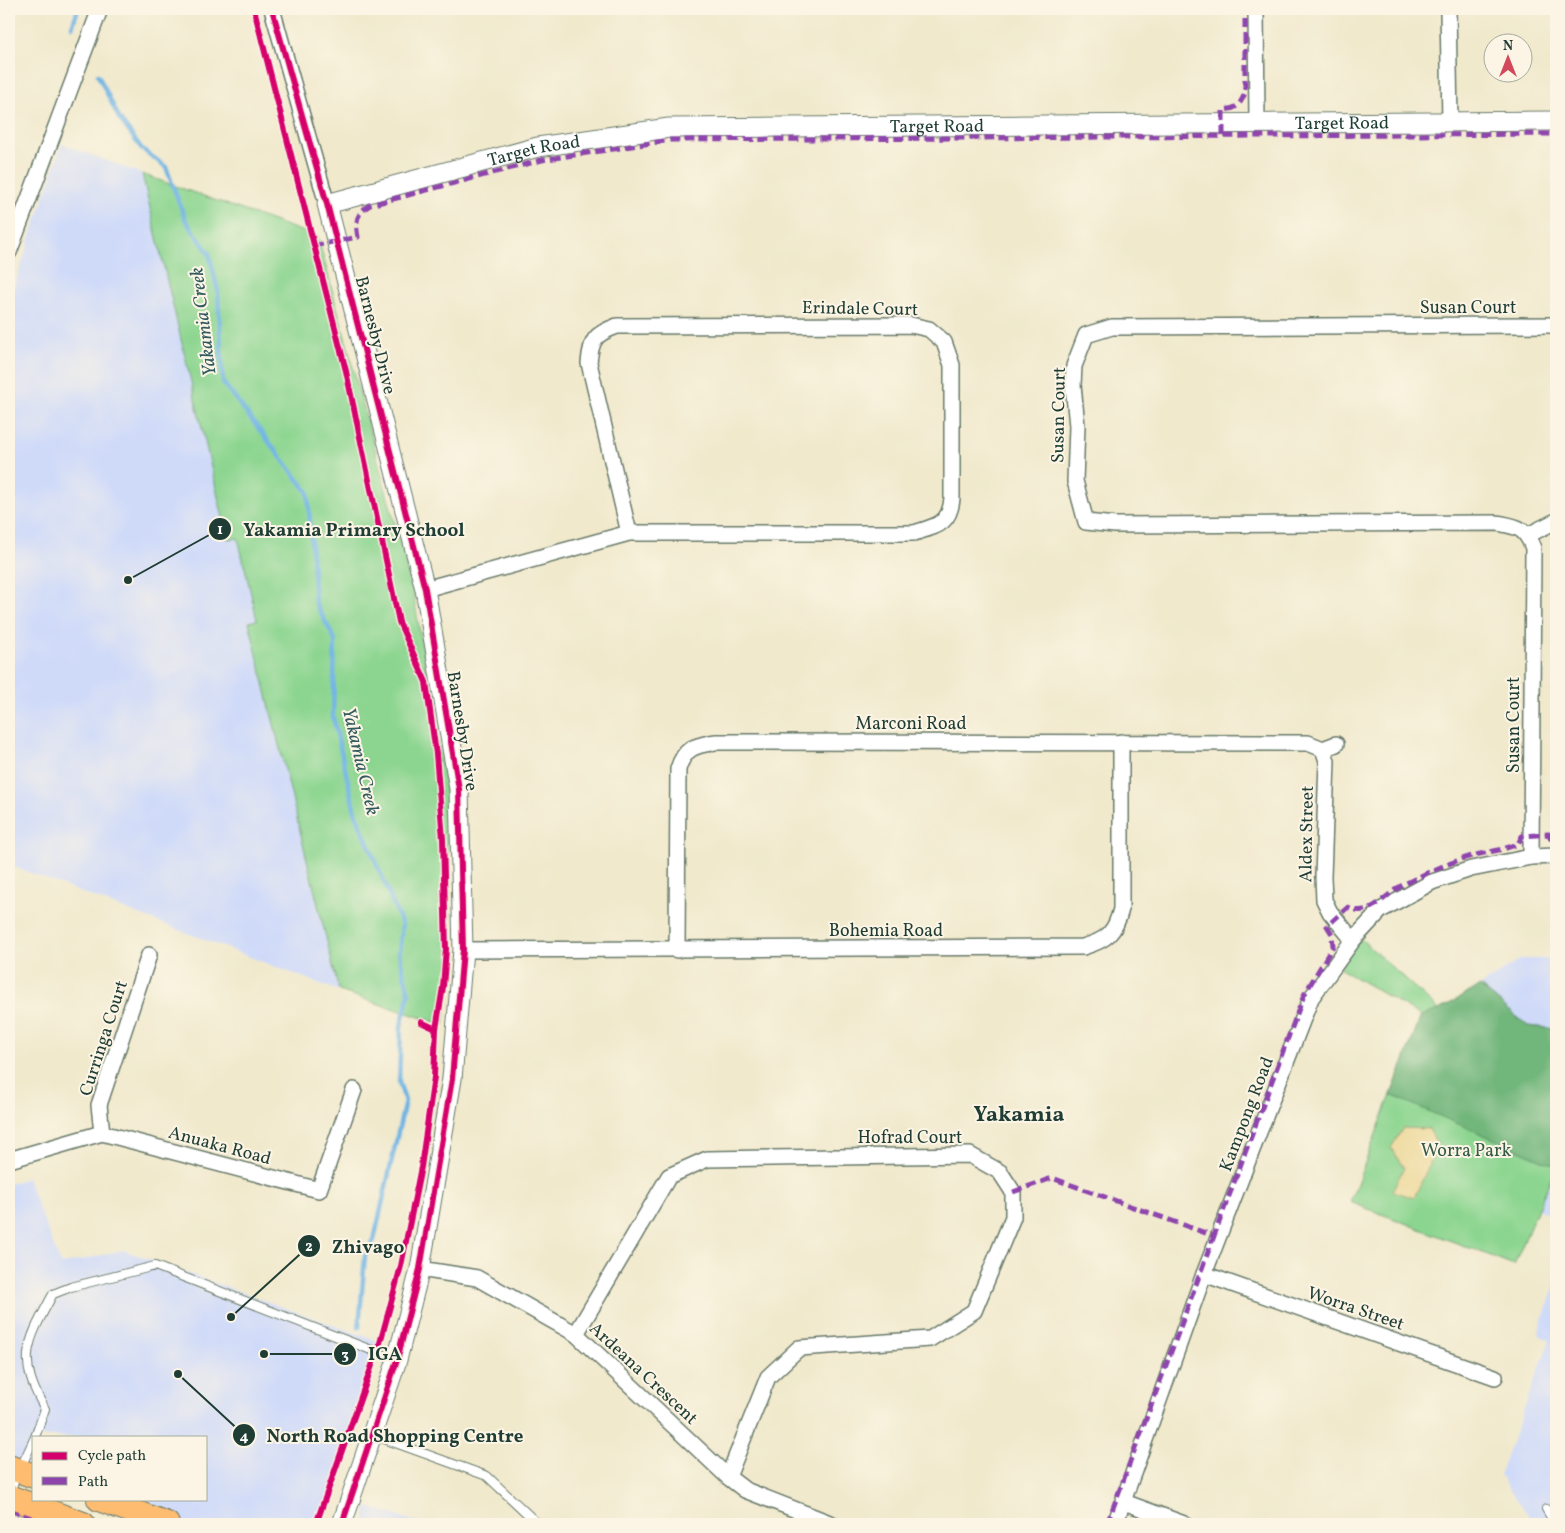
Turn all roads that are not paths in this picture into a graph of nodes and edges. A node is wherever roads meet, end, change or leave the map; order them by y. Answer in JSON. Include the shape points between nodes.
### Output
{"nodes":[{"id":1,"x":100,"y":9,"type":"edge"},
{"id":2,"x":272,"y":9,"type":"edge"},
{"id":3,"x":1256,"y":9,"type":"edge"},
{"id":4,"x":1448,"y":9,"type":"edge"},
{"id":5,"x":1556,"y":121,"type":"edge"},
{"id":6,"x":1257,"y":122,"type":"junction"},
{"id":7,"x":1450,"y":122,"type":"junction"},
{"id":8,"x":327,"y":204,"type":"junction"},
{"id":9,"x":9,"y":252,"type":"edge"},
{"id":10,"x":1556,"y":325,"type":"edge"},
{"id":11,"x":1554,"y":522,"type":"dead end"},
{"id":12,"x":629,"y":533,"type":"junction"},
{"id":13,"x":1528,"y":535,"type":"junction"},
{"id":14,"x":425,"y":589,"type":"junction"},
{"id":15,"x":1121,"y":742,"type":"junction"},
{"id":16,"x":1330,"y":747,"type":"joint"},
{"id":17,"x":1556,"y":856,"type":"edge"},
{"id":18,"x":1531,"y":857,"type":"junction"},
{"id":19,"x":1353,"y":940,"type":"junction"},
{"id":20,"x":463,"y":950,"type":"junction"},
{"id":21,"x":677,"y":950,"type":"junction"},
{"id":22,"x":149,"y":955,"type":"dead end"},
{"id":23,"x":354,"y":1090,"type":"dead end"},
{"id":24,"x":102,"y":1133,"type":"junction"},
{"id":25,"x":9,"y":1160,"type":"edge"},
{"id":26,"x":420,"y":1269,"type":"junction"},
{"id":27,"x":1204,"y":1274,"type":"junction"},
{"id":28,"x":576,"y":1334,"type":"junction"},
{"id":29,"x":397,"y":1360,"type":"junction"},
{"id":30,"x":1495,"y":1377,"type":"dead end"},
{"id":31,"x":374,"y":1435,"type":"junction"},
{"id":32,"x":35,"y":1436,"type":"edge"},
{"id":33,"x":32,"y":1443,"type":"edge"},
{"id":34,"x":21,"y":1471,"type":"edge"},
{"id":35,"x":728,"y":1477,"type":"junction"},
{"id":36,"x":9,"y":1495,"type":"edge"},
{"id":37,"x":102,"y":1500,"type":"edge"},
{"id":38,"x":1124,"y":1502,"type":"junction"},
{"id":39,"x":1546,"y":1509,"type":"dead end"},
{"id":40,"x":84,"y":1524,"type":"edge"},
{"id":41,"x":167,"y":1524,"type":"edge"},
{"id":42,"x":342,"y":1524,"type":"edge"},
{"id":43,"x":538,"y":1524,"type":"edge"},
{"id":44,"x":832,"y":1524,"type":"edge"},
{"id":45,"x":1115,"y":1524,"type":"edge"},
{"id":46,"x":1184,"y":1524,"type":"edge"},
{"id":47,"x":1555,"y":1524,"type":"edge"}],
"edges":[{"from":1,"to":9,"type":"street"},
{"from":2,"to":8,"type":"street","name":"Barnesby Drive"},
{"from":3,"to":6,"type":"street"},
{"from":4,"to":7,"type":"street"},
{"from":5,"to":7,"type":"street","name":"Target Road"},
{"from":6,"to":7,"type":"street","name":"Target Road"},
{"from":6,"to":8,"type":"street","name":"Target Road","via":[[669,128],[538,147]]},
{"from":8,"to":14,"type":"street","name":"Barnesby Drive"},
{"from":10,"to":13,"type":"street","name":"Susan Court","via":[[1112,328],[1086,335],[1074,366],[1075,481],[1086,522],[1115,525],[1498,523],[1517,527]]},
{"from":11,"to":13,"type":"street"},
{"from":12,"to":12,"type":"street","name":"Erindale Court","via":[[914,533],[939,525],[951,513],[952,498],[952,365],[944,342],[929,329],[911,325],[617,326],[600,332],[591,346],[589,362]]},
{"from":12,"to":14,"type":"street","name":"Erindale Court"},
{"from":13,"to":18,"type":"street","name":"Susan Court","via":[[1533,548]]},
{"from":14,"to":20,"type":"street","name":"Barnesby Drive","via":[[459,789]]},
{"from":15,"to":16,"type":"street","name":"Marconi Road","via":[[1308,742]]},
{"from":15,"to":21,"type":"street","name":"Bohemia Road","via":[[1121,909],[1116,928],[1099,942],[1083,947]]},
{"from":15,"to":21,"type":"street","name":"Marconi Road","via":[[715,742],[696,746],[682,755],[678,769]]},
{"from":16,"to":19,"type":"street","name":"Aldex Street","via":[[1326,761],[1324,900]]},
{"from":17,"to":18,"type":"street","name":"Kampong Road"},
{"from":18,"to":19,"type":"street","name":"Kampong Road","via":[[1471,869],[1432,882],[1382,910]]},
{"from":19,"to":27,"type":"street","name":"Kampong Road","via":[[1311,998]]},
{"from":20,"to":21,"type":"street","name":"Bohemia Road"},
{"from":20,"to":26,"type":"street","name":"Barnesby Drive","via":[[452,1079]]},
{"from":22,"to":24,"type":"street","name":"Curringa Court","via":[[100,1104]]},
{"from":23,"to":24,"type":"street","name":"Anuaka Road","via":[[319,1190]]},
{"from":24,"to":25,"type":"street"},
{"from":26,"to":28,"type":"street","name":"Ardeana Crescent","via":[[477,1278]]},
{"from":26,"to":29,"type":"street","name":"Barnesby Drive"},
{"from":27,"to":30,"type":"street","name":"Worra Street"},
{"from":27,"to":38,"type":"street","name":"Kampong Road"},
{"from":28,"to":35,"type":"street","name":"Ardeana Crescent"},
{"from":28,"to":35,"type":"street","name":"Hofrad Court","via":[[669,1176],[708,1159],[970,1155],[1000,1172],[1013,1192],[1013,1217],[974,1311],[930,1339],[799,1348],[768,1376]]},
{"from":29,"to":31,"type":"street","name":"Barnesby Drive"},
{"from":29,"to":32,"type":"lane","via":[[156,1266],[53,1294],[33,1331],[26,1358],[32,1387],[45,1409]]},
{"from":31,"to":42,"type":"street","name":"Barnesby Drive"},
{"from":31,"to":43,"type":"lane","via":[[487,1476]]},
{"from":33,"to":34,"type":"lane"},
{"from":34,"to":36,"type":"lane"},
{"from":35,"to":44,"type":"street","name":"Ardeana Crescent","via":[[745,1490]]},
{"from":36,"to":40,"type":"main road"},
{"from":37,"to":41,"type":"main road"},
{"from":38,"to":45,"type":"street","name":"Kampong Road"},
{"from":38,"to":46,"type":"street"},
{"from":39,"to":47,"type":"lane"}]}
